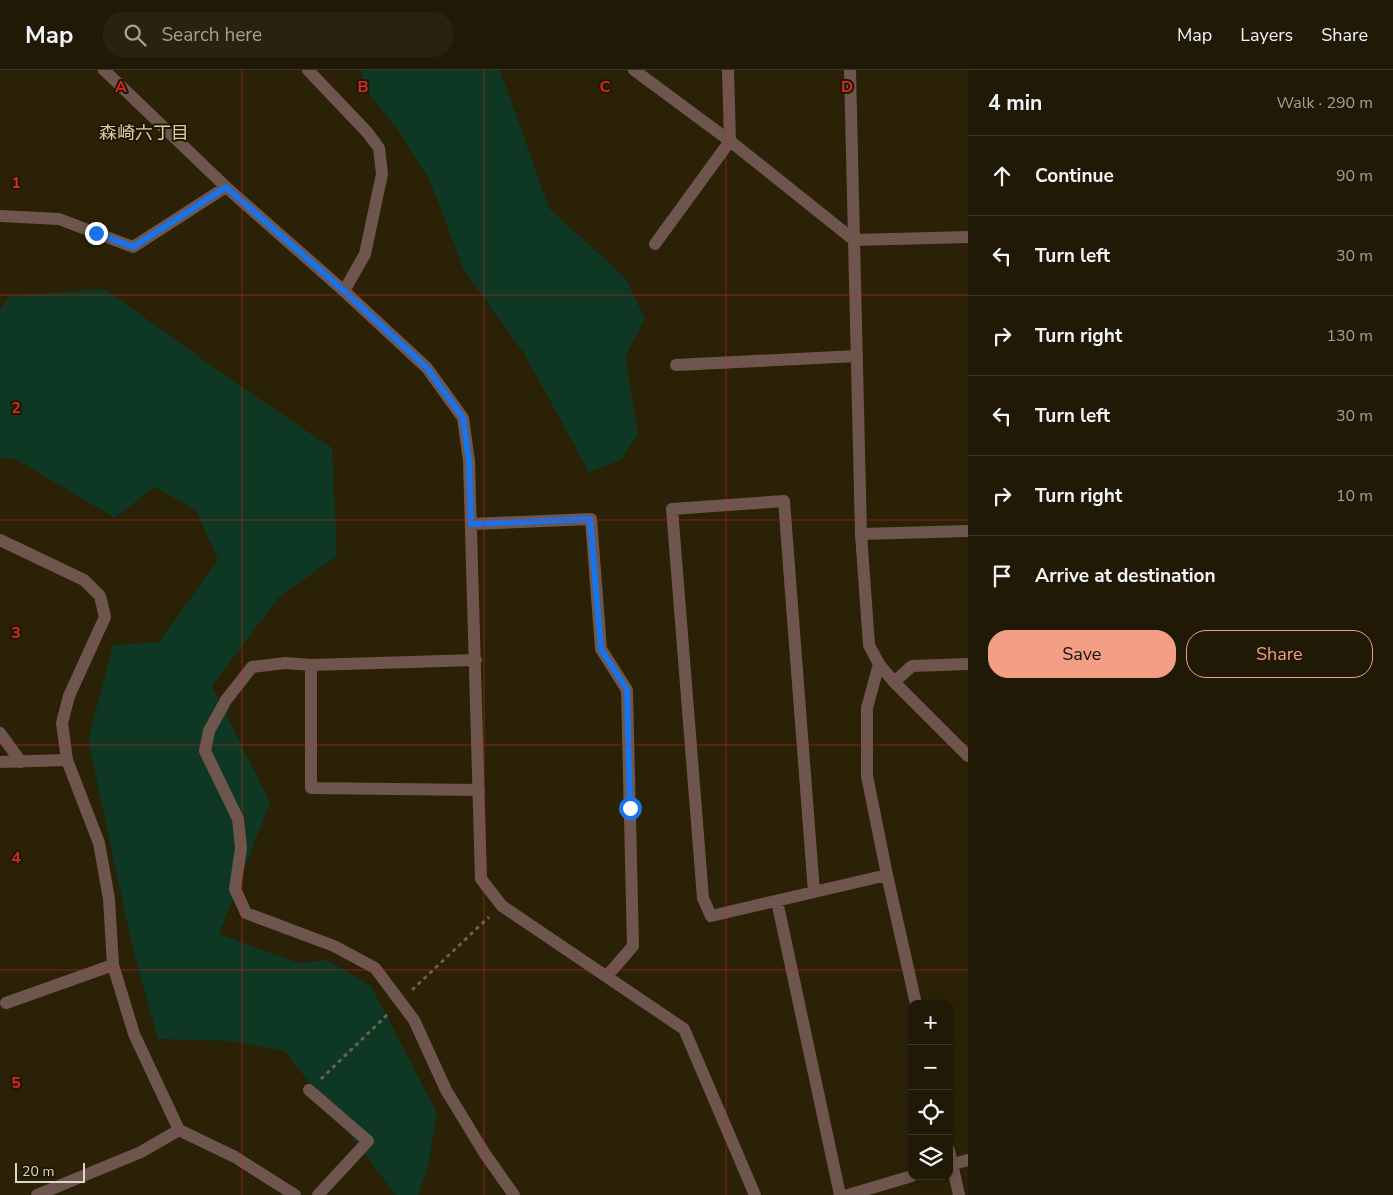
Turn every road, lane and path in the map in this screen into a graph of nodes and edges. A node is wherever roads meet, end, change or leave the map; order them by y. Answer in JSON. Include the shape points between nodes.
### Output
{"nodes":[{"id":1,"x":104,"y":70,"type":"edge"},
{"id":2,"x":308,"y":70,"type":"edge"},
{"id":3,"x":634,"y":70,"type":"edge"},
{"id":4,"x":728,"y":70,"type":"edge"},
{"id":5,"x":850,"y":70,"type":"edge"},
{"id":6,"x":730,"y":141,"type":"junction"},
{"id":7,"x":226,"y":187,"type":"junction"},
{"id":8,"x":0,"y":216,"type":"edge"},
{"id":9,"x":968,"y":237,"type":"edge"},
{"id":10,"x":854,"y":240,"type":"junction"},
{"id":11,"x":655,"y":244,"type":"dead end"},
{"id":12,"x":344,"y":291,"type":"junction"},
{"id":13,"x":857,"y":356,"type":"junction"},
{"id":14,"x":676,"y":365,"type":"dead end"},
{"id":15,"x":471,"y":524,"type":"junction"},
{"id":16,"x":968,"y":531,"type":"edge"},
{"id":17,"x":860,"y":534,"type":"junction"},
{"id":18,"x":0,"y":540,"type":"edge"},
{"id":19,"x":476,"y":660,"type":"junction"},
{"id":20,"x":879,"y":664,"type":"junction"},
{"id":21,"x":968,"y":664,"type":"edge"},
{"id":22,"x":311,"y":665,"type":"junction"},
{"id":23,"x":894,"y":682,"type":"junction"},
{"id":24,"x":0,"y":733,"type":"edge"},
{"id":25,"x":968,"y":756,"type":"edge"},
{"id":26,"x":67,"y":760,"type":"junction"},
{"id":27,"x":0,"y":762,"type":"edge"},
{"id":28,"x":21,"y":762,"type":"junction"},
{"id":29,"x":479,"y":790,"type":"junction"},
{"id":30,"x":887,"y":875,"type":"junction"},
{"id":31,"x":814,"y":892,"type":"junction"},
{"id":32,"x":777,"y":901,"type":"junction"},
{"id":33,"x":113,"y":965,"type":"junction"},
{"id":34,"x":607,"y":976,"type":"junction"},
{"id":35,"x":915,"y":1000,"type":"edge"},
{"id":36,"x":6,"y":1003,"type":"dead end"},
{"id":37,"x":309,"y":1090,"type":"dead end"},
{"id":38,"x":179,"y":1130,"type":"junction"},
{"id":39,"x":968,"y":1160,"type":"edge"},
{"id":40,"x":953,"y":1164,"type":"edge"},
{"id":41,"x":953,"y":1172,"type":"edge"},
{"id":42,"x":908,"y":1177,"type":"edge"},
{"id":43,"x":287,"y":1193,"type":"edge"},
{"id":44,"x":37,"y":1195,"type":"edge"},
{"id":45,"x":318,"y":1195,"type":"edge"},
{"id":46,"x":514,"y":1195,"type":"edge"},
{"id":47,"x":754,"y":1195,"type":"edge"},
{"id":48,"x":840,"y":1195,"type":"edge"},
{"id":49,"x":848,"y":1195,"type":"edge"},
{"id":50,"x":959,"y":1195,"type":"edge"}],
"edges":[{"from":1,"to":7,"type":"street"},
{"from":2,"to":12,"type":"street","via":[[368,132],[379,148],[382,174],[365,254]]},
{"from":3,"to":6,"type":"street"},
{"from":4,"to":6,"type":"street"},
{"from":5,"to":10,"type":"street"},
{"from":6,"to":10,"type":"street"},
{"from":6,"to":11,"type":"street"},
{"from":7,"to":8,"type":"street","via":[[133,247],[59,219]]},
{"from":7,"to":12,"type":"street"},
{"from":9,"to":10,"type":"street"},
{"from":10,"to":13,"type":"street"},
{"from":12,"to":15,"type":"street","via":[[427,368],[463,418],[469,461]]},
{"from":13,"to":14,"type":"street"},
{"from":13,"to":17,"type":"street"},
{"from":15,"to":19,"type":"street"},
{"from":15,"to":34,"type":"street","via":[[590,519],[601,649],[627,690],[632,946]]},
{"from":16,"to":17,"type":"street"},
{"from":17,"to":20,"type":"street","via":[[869,645]]},
{"from":18,"to":26,"type":"street","via":[[84,580],[100,596],[105,617],[69,696],[62,723]]},
{"from":19,"to":22,"type":"street"},
{"from":19,"to":29,"type":"street"},
{"from":20,"to":23,"type":"street"},
{"from":20,"to":30,"type":"street","via":[[867,708],[867,776]]},
{"from":21,"to":23,"type":"street","via":[[912,666]]},
{"from":22,"to":29,"type":"street","via":[[311,788]]},
{"from":22,"to":46,"type":"street","via":[[285,663],[252,667],[226,700],[209,731],[205,751],[238,819],[241,848],[235,888],[246,913],[334,946],[375,968],[414,1020],[446,1090]]},
{"from":23,"to":25,"type":"street"},
{"from":24,"to":28,"type":"street"},
{"from":26,"to":28,"type":"street"},
{"from":26,"to":33,"type":"street","via":[[99,843],[109,900]]},
{"from":27,"to":28,"type":"street"},
{"from":29,"to":34,"type":"street","via":[[481,879],[502,906]]},
{"from":30,"to":31,"type":"street"},
{"from":30,"to":35,"type":"street"},
{"from":31,"to":32,"type":"street"},
{"from":31,"to":32,"type":"street","via":[[784,501],[672,509],[703,898],[710,916]]},
{"from":32,"to":48,"type":"street"},
{"from":33,"to":36,"type":"street"},
{"from":33,"to":38,"type":"street","via":[[134,1034]]},
{"from":34,"to":47,"type":"street","via":[[684,1029]]},
{"from":37,"to":45,"type":"street","via":[[368,1141]]},
{"from":38,"to":43,"type":"street","via":[[235,1157]]},
{"from":38,"to":44,"type":"street","via":[[141,1152]]},
{"from":39,"to":40,"type":"street"},
{"from":41,"to":50,"type":"street"},
{"from":42,"to":49,"type":"street"}]}
